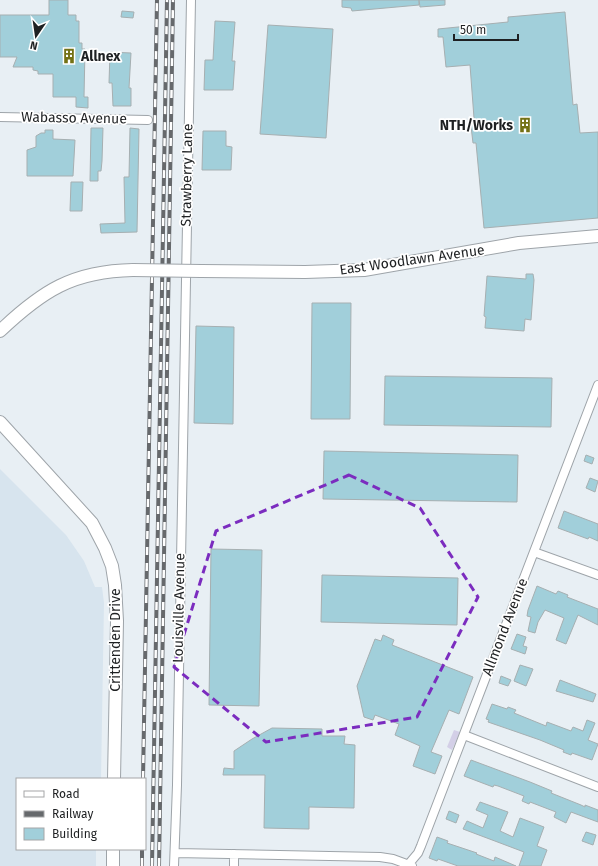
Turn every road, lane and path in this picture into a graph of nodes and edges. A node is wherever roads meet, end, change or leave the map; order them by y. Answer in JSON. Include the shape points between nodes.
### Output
{"nodes":[{"id":1,"x":191,"y":0,"type":"edge"},
{"id":2,"x":0,"y":117,"type":"edge"},
{"id":3,"x":148,"y":120,"type":"dead end"},
{"id":4,"x":598,"y":236,"type":"edge"},
{"id":5,"x":0,"y":330,"type":"edge"},
{"id":6,"x":183,"y":350,"type":"joint"},
{"id":7,"x":598,"y":387,"type":"edge"},
{"id":8,"x":0,"y":422,"type":"edge"},
{"id":9,"x":534,"y":552,"type":"junction"},
{"id":10,"x":598,"y":575,"type":"edge"},
{"id":11,"x":464,"y":735,"type":"junction"},
{"id":12,"x":114,"y":778,"type":"edge"},
{"id":13,"x":598,"y":787,"type":"edge"},
{"id":14,"x":113,"y":850,"type":"edge"},
{"id":15,"x":175,"y":853,"type":"junction"},
{"id":16,"x":234,"y":854,"type":"junction"},
{"id":17,"x":409,"y":865,"type":"edge"},
{"id":18,"x":113,"y":866,"type":"edge"},
{"id":19,"x":174,"y":866,"type":"edge"},
{"id":20,"x":234,"y":866,"type":"edge"}],
"edges":[{"from":1,"to":6,"type":"street","name":"Strawberry Lane"},
{"from":2,"to":3,"type":"street","name":"Wabasso Avenue"},
{"from":4,"to":5,"type":"main road","name":"East Woodlawn Avenue","bridge":true,"via":[[519,243],[364,270],[110,271],[88,275],[46,292]]},
{"from":6,"to":15,"type":"street","name":"Louisville Avenue"},
{"from":7,"to":9,"type":"street","name":"Allmond Avenue"},
{"from":8,"to":12,"type":"main road","name":"Crittenden Drive","via":[[92,523],[106,548],[112,566],[117,620]]},
{"from":9,"to":10,"type":"street"},
{"from":9,"to":11,"type":"street","name":"Allmond Avenue"},
{"from":11,"to":13,"type":"street"},
{"from":11,"to":17,"type":"street","name":"Allmond Avenue","via":[[421,846]]},
{"from":14,"to":18,"type":"main road"},
{"from":15,"to":16,"type":"street"},
{"from":15,"to":19,"type":"street","name":"Louisville Avenue"},
{"from":16,"to":17,"type":"street","via":[[380,857],[394,858]]},
{"from":16,"to":20,"type":"street"}]}
